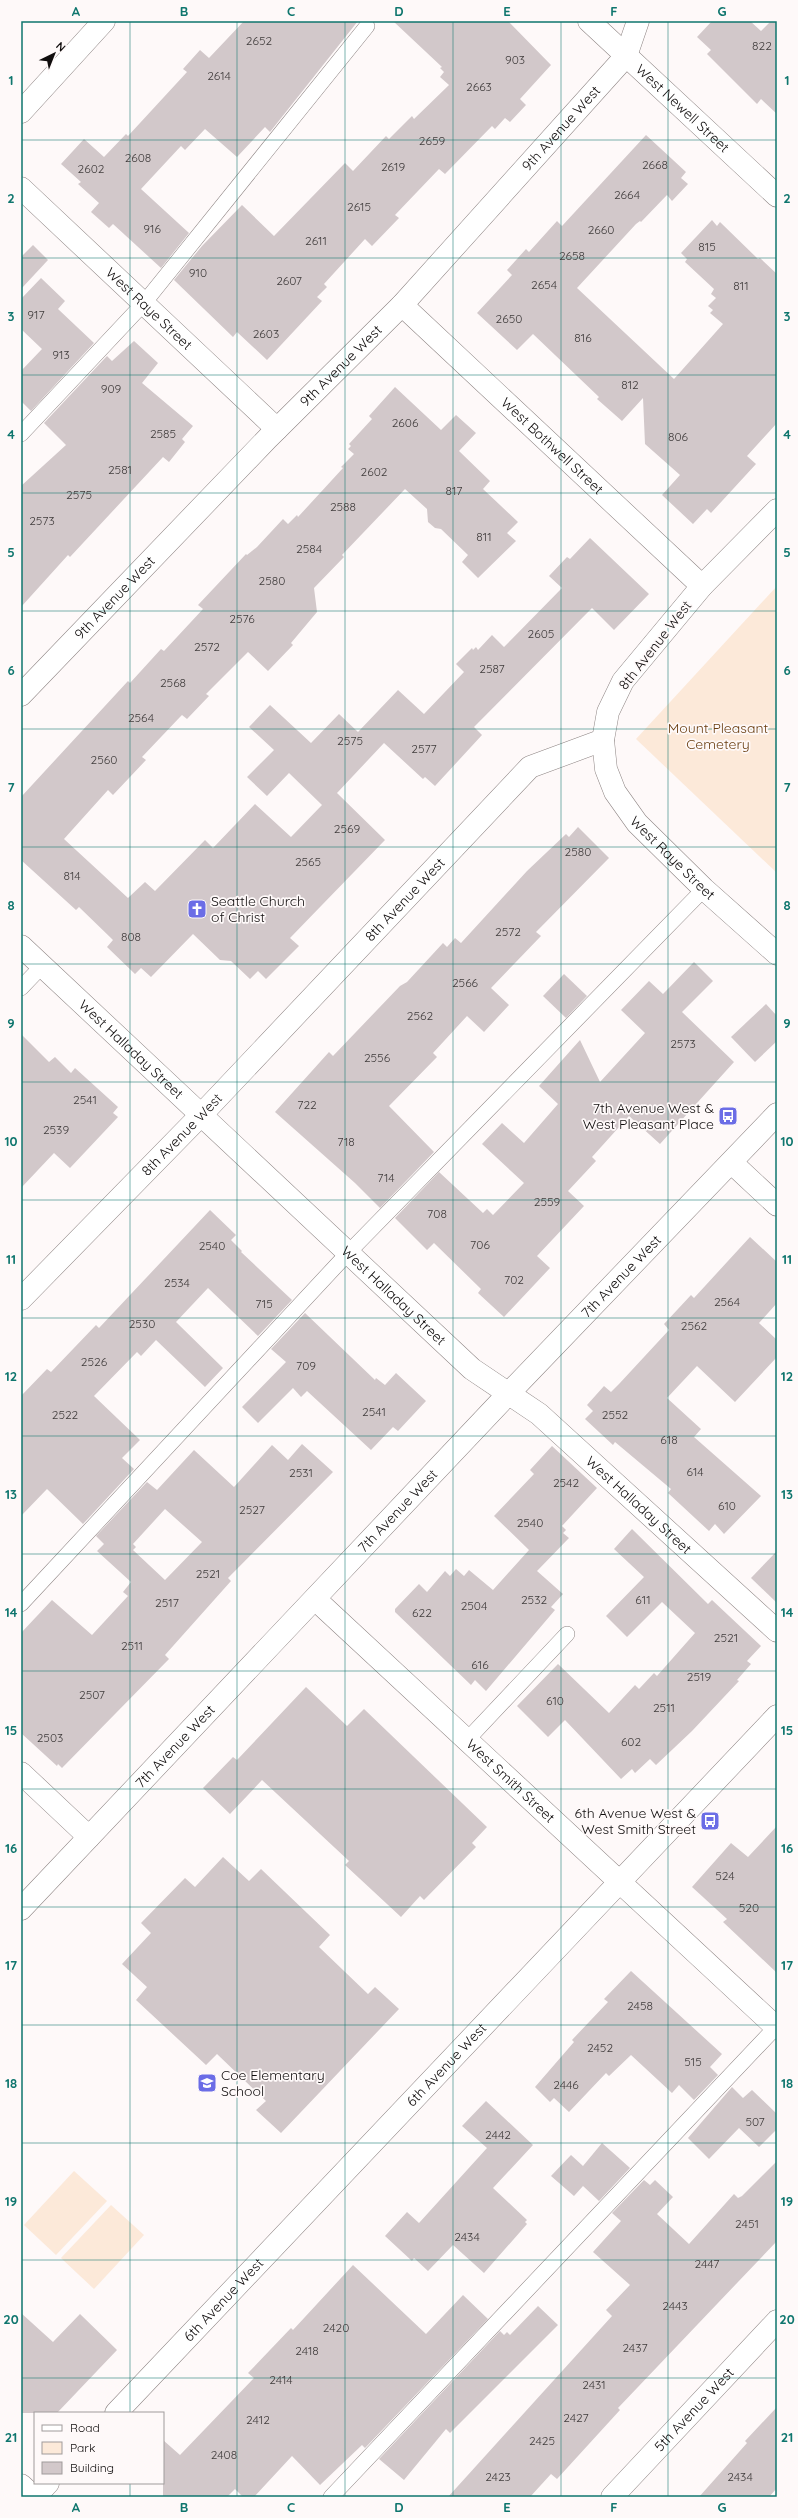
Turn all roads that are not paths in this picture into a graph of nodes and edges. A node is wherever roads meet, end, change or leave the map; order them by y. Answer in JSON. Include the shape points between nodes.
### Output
{"nodes":[{"id":1,"x":104,"y":21,"type":"edge"},
{"id":2,"x":589,"y":21,"type":"edge"},
{"id":3,"x":638,"y":21,"type":"edge"},
{"id":4,"x":367,"y":26,"type":"dead end"},
{"id":5,"x":626,"y":56,"type":"junction"},
{"id":6,"x":21,"y":112,"type":"edge"},
{"id":7,"x":21,"y":188,"type":"edge"},
{"id":8,"x":777,"y":196,"type":"edge"},
{"id":9,"x":144,"y":303,"type":"junction"},
{"id":10,"x":402,"y":305,"type":"junction"},
{"id":11,"x":277,"y":429,"type":"junction"},
{"id":12,"x":21,"y":434,"type":"edge"},
{"id":13,"x":777,"y":510,"type":"edge"},
{"id":14,"x":702,"y":586,"type":"junction"},
{"id":15,"x":21,"y":695,"type":"edge"},
{"id":16,"x":603,"y":740,"type":"junction"},
{"id":17,"x":704,"y":889,"type":"junction"},
{"id":18,"x":21,"y":946,"type":"edge"},
{"id":19,"x":777,"y":954,"type":"edge"},
{"id":20,"x":42,"y":966,"type":"junction"},
{"id":21,"x":21,"y":988,"type":"edge"},
{"id":22,"x":202,"y":1114,"type":"junction"},
{"id":23,"x":777,"y":1114,"type":"edge"},
{"id":24,"x":732,"y":1163,"type":"junction"},
{"id":25,"x":777,"y":1205,"type":"edge"},
{"id":26,"x":348,"y":1253,"type":"junction"},
{"id":27,"x":21,"y":1299,"type":"edge"},
{"id":28,"x":509,"y":1393,"type":"junction"},
{"id":29,"x":315,"y":1599,"type":"junction"},
{"id":30,"x":21,"y":1604,"type":"edge"},
{"id":31,"x":777,"y":1630,"type":"edge"},
{"id":32,"x":567,"y":1634,"type":"dead end"},
{"id":33,"x":777,"y":1716,"type":"edge"},
{"id":34,"x":467,"y":1740,"type":"junction"},
{"id":35,"x":21,"y":1773,"type":"edge"},
{"id":36,"x":89,"y":1837,"type":"junction"},
{"id":37,"x":620,"y":1882,"type":"junction"},
{"id":38,"x":21,"y":1909,"type":"edge"},
{"id":39,"x":776,"y":2028,"type":"edge"},
{"id":40,"x":777,"y":2321,"type":"edge"},
{"id":41,"x":117,"y":2412,"type":"edge"},
{"id":42,"x":47,"y":2484,"type":"edge"},
{"id":43,"x":21,"y":2485,"type":"edge"},
{"id":44,"x":35,"y":2497,"type":"edge"},
{"id":45,"x":331,"y":2497,"type":"edge"},
{"id":46,"x":612,"y":2497,"type":"edge"}],
"edges":[{"from":1,"to":6,"type":"street"},
{"from":2,"to":5,"type":"street","name":"West Newell Street"},
{"from":3,"to":5,"type":"street","name":"9th Avenue West"},
{"from":4,"to":9,"type":"lane"},
{"from":5,"to":8,"type":"street","name":"West Newell Street"},
{"from":5,"to":10,"type":"street","name":"9th Avenue West"},
{"from":7,"to":9,"type":"street","name":"West Raye Street"},
{"from":9,"to":11,"type":"street","name":"West Raye Street"},
{"from":9,"to":12,"type":"lane"},
{"from":10,"to":11,"type":"street","name":"9th Avenue West"},
{"from":10,"to":14,"type":"street","name":"West Bothwell Street"},
{"from":11,"to":15,"type":"street","name":"9th Avenue West"},
{"from":13,"to":14,"type":"street","name":"8th Avenue West"},
{"from":14,"to":16,"type":"street","name":"8th Avenue West","via":[[623,681],[608,712]]},
{"from":16,"to":17,"type":"street","name":"West Raye Street","via":[[606,769],[615,792],[636,822]]},
{"from":16,"to":22,"type":"street","name":"8th Avenue West","via":[[530,767]]},
{"from":17,"to":19,"type":"street","name":"West Raye Street"},
{"from":17,"to":26,"type":"lane"},
{"from":18,"to":20,"type":"street","name":"West Halladay Street"},
{"from":20,"to":21,"type":"lane"},
{"from":20,"to":22,"type":"street","name":"West Halladay Street"},
{"from":22,"to":26,"type":"street","name":"West Halladay Street"},
{"from":22,"to":27,"type":"street","name":"8th Avenue West"},
{"from":23,"to":24,"type":"street","name":"7th Avenue West"},
{"from":24,"to":25,"type":"street"},
{"from":24,"to":28,"type":"street","name":"7th Avenue West"},
{"from":26,"to":28,"type":"street","name":"West Halladay Street","via":[[472,1369]]},
{"from":26,"to":30,"type":"lane"},
{"from":28,"to":29,"type":"street","name":"7th Avenue West"},
{"from":28,"to":31,"type":"street","name":"West Halladay Street","via":[[539,1414]]},
{"from":29,"to":34,"type":"street","name":"West Smith Street"},
{"from":29,"to":36,"type":"street","name":"7th Avenue West"},
{"from":32,"to":34,"type":"lane"},
{"from":33,"to":37,"type":"street","name":"6th Avenue West"},
{"from":34,"to":37,"type":"street","name":"West Smith Street"},
{"from":35,"to":36,"type":"street"},
{"from":36,"to":38,"type":"street","name":"7th Avenue West"},
{"from":37,"to":39,"type":"street","name":"West Smith Street"},
{"from":37,"to":41,"type":"street","name":"6th Avenue West"},
{"from":39,"to":45,"type":"lane"},
{"from":40,"to":46,"type":"street","name":"5th Avenue West"},
{"from":42,"to":44,"type":"street"},
{"from":43,"to":44,"type":"street"}]}
